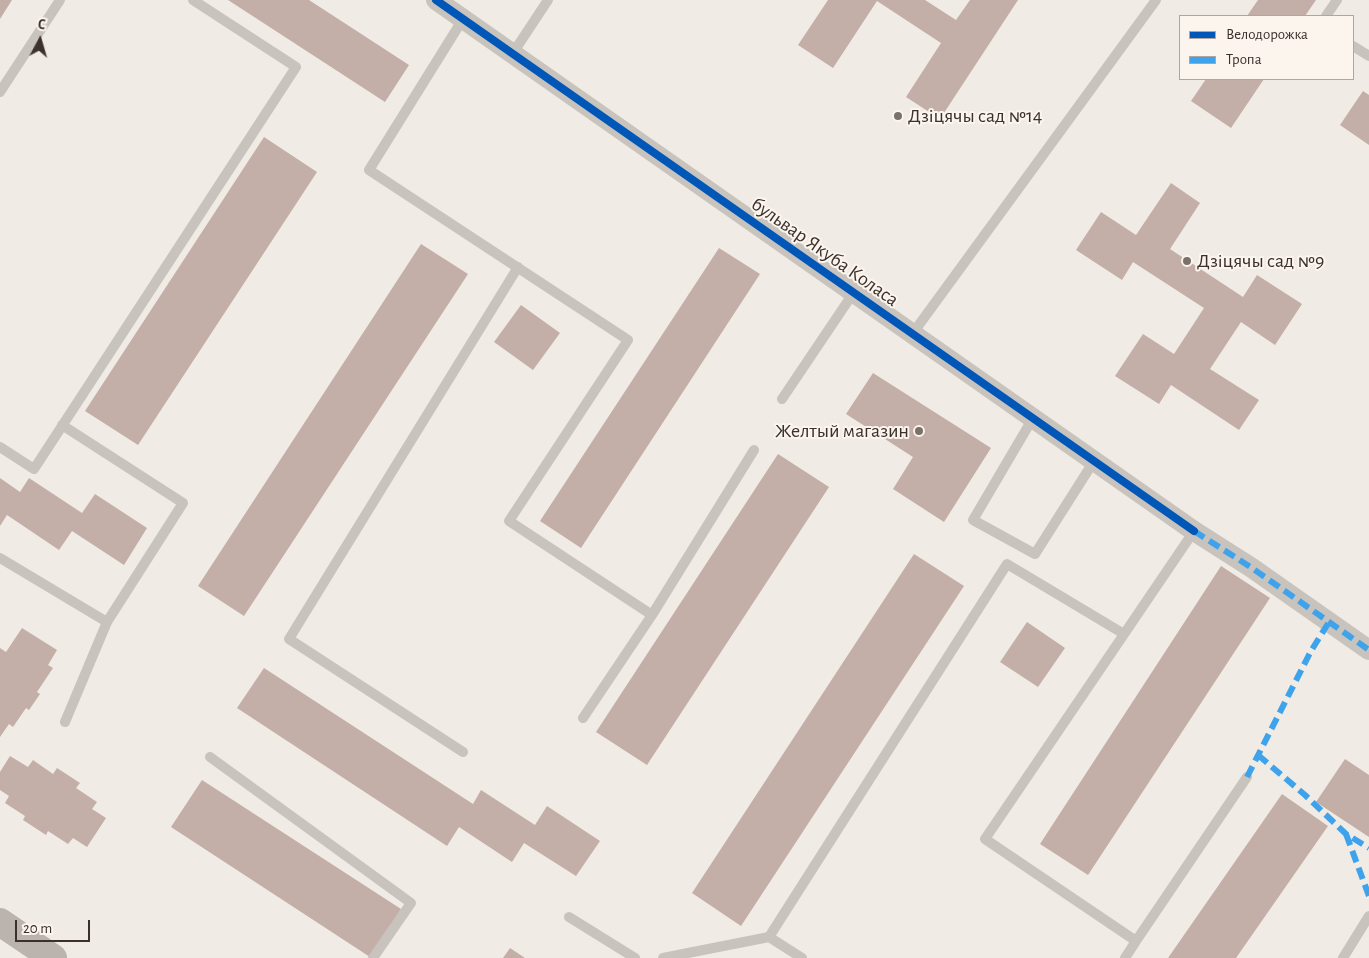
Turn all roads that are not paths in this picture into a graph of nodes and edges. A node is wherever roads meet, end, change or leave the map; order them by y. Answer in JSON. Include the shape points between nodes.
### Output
{"nodes":[{"id":1,"x":60,"y":0,"type":"edge"},
{"id":2,"x":193,"y":0,"type":"edge"},
{"id":3,"x":436,"y":0,"type":"edge"},
{"id":4,"x":548,"y":0,"type":"edge"},
{"id":5,"x":1156,"y":0,"type":"edge"},
{"id":6,"x":1337,"y":0,"type":"edge"},
{"id":7,"x":1327,"y":15,"type":"edge"},
{"id":8,"x":462,"y":19,"type":"junction"},
{"id":9,"x":1354,"y":47,"type":"edge"},
{"id":10,"x":513,"y":53,"type":"junction"},
{"id":11,"x":1369,"y":56,"type":"edge"},
{"id":12,"x":0,"y":92,"type":"edge"},
{"id":13,"x":518,"y":267,"type":"junction"},
{"id":14,"x":854,"y":292,"type":"junction"},
{"id":15,"x":913,"y":333,"type":"junction"},
{"id":16,"x":782,"y":399,"type":"dead end"},
{"id":17,"x":1033,"y":418,"type":"junction"},
{"id":18,"x":62,"y":425,"type":"junction"},
{"id":19,"x":0,"y":447,"type":"edge"},
{"id":20,"x":754,"y":450,"type":"dead end"},
{"id":21,"x":1094,"y":461,"type":"junction"},
{"id":22,"x":1194,"y":531,"type":"junction"},
{"id":23,"x":0,"y":558,"type":"edge"},
{"id":24,"x":652,"y":615,"type":"junction"},
{"id":25,"x":106,"y":622,"type":"junction"},
{"id":26,"x":1124,"y":634,"type":"junction"},
{"id":27,"x":1369,"y":650,"type":"edge"},
{"id":28,"x":583,"y":718,"type":"dead end"},
{"id":29,"x":65,"y":722,"type":"dead end"},
{"id":30,"x":462,"y":752,"type":"dead end"},
{"id":31,"x":210,"y":757,"type":"dead end"},
{"id":32,"x":1247,"y":777,"type":"dead end"},
{"id":33,"x":1369,"y":916,"type":"edge"},
{"id":34,"x":569,"y":917,"type":"dead end"},
{"id":35,"x":0,"y":922,"type":"edge"},
{"id":36,"x":770,"y":937,"type":"junction"},
{"id":37,"x":1136,"y":941,"type":"junction"},
{"id":38,"x":53,"y":958,"type":"edge"},
{"id":39,"x":372,"y":958,"type":"edge"},
{"id":40,"x":635,"y":958,"type":"edge"},
{"id":41,"x":663,"y":958,"type":"edge"},
{"id":42,"x":802,"y":958,"type":"edge"},
{"id":43,"x":1125,"y":958,"type":"edge"},
{"id":44,"x":1343,"y":958,"type":"edge"}],
"edges":[{"from":1,"to":12,"type":"lane"},
{"from":2,"to":18,"type":"lane","via":[[296,67]]},
{"from":3,"to":8,"type":"street","name":"бульвар Якуба Коласа"},
{"from":4,"to":10,"type":"lane"},
{"from":5,"to":15,"type":"lane"},
{"from":6,"to":7,"type":"lane"},
{"from":8,"to":10,"type":"street","name":"бульвар Якуба Коласа"},
{"from":8,"to":13,"type":"lane","via":[[369,170]]},
{"from":9,"to":11,"type":"lane"},
{"from":10,"to":14,"type":"street","name":"бульвар Якуба Коласа"},
{"from":13,"to":24,"type":"lane","via":[[628,340],[508,521]]},
{"from":13,"to":30,"type":"lane","via":[[289,640]]},
{"from":14,"to":15,"type":"street","name":"бульвар Якуба Коласа"},
{"from":14,"to":16,"type":"lane"},
{"from":15,"to":17,"type":"street","name":"бульвар Якуба Коласа"},
{"from":17,"to":21,"type":"street","name":"бульвар Якуба Коласа"},
{"from":17,"to":21,"type":"lane","via":[[973,520],[1035,554]]},
{"from":18,"to":19,"type":"lane","via":[[34,469]]},
{"from":18,"to":25,"type":"lane","via":[[183,503]]},
{"from":20,"to":24,"type":"lane"},
{"from":21,"to":22,"type":"street","name":"бульвар Якуба Коласа"},
{"from":22,"to":26,"type":"lane"},
{"from":22,"to":27,"type":"street","name":"бульвар Якуба Коласа"},
{"from":23,"to":25,"type":"lane"},
{"from":24,"to":28,"type":"lane"},
{"from":25,"to":29,"type":"lane"},
{"from":26,"to":36,"type":"lane","via":[[1008,564]]},
{"from":26,"to":37,"type":"lane","via":[[985,839]]},
{"from":31,"to":39,"type":"lane","via":[[411,903]]},
{"from":32,"to":37,"type":"lane"},
{"from":33,"to":44,"type":"lane"},
{"from":34,"to":40,"type":"lane"},
{"from":35,"to":38,"type":"main road"},
{"from":36,"to":41,"type":"lane"},
{"from":36,"to":42,"type":"lane"},
{"from":37,"to":43,"type":"lane"}]}
